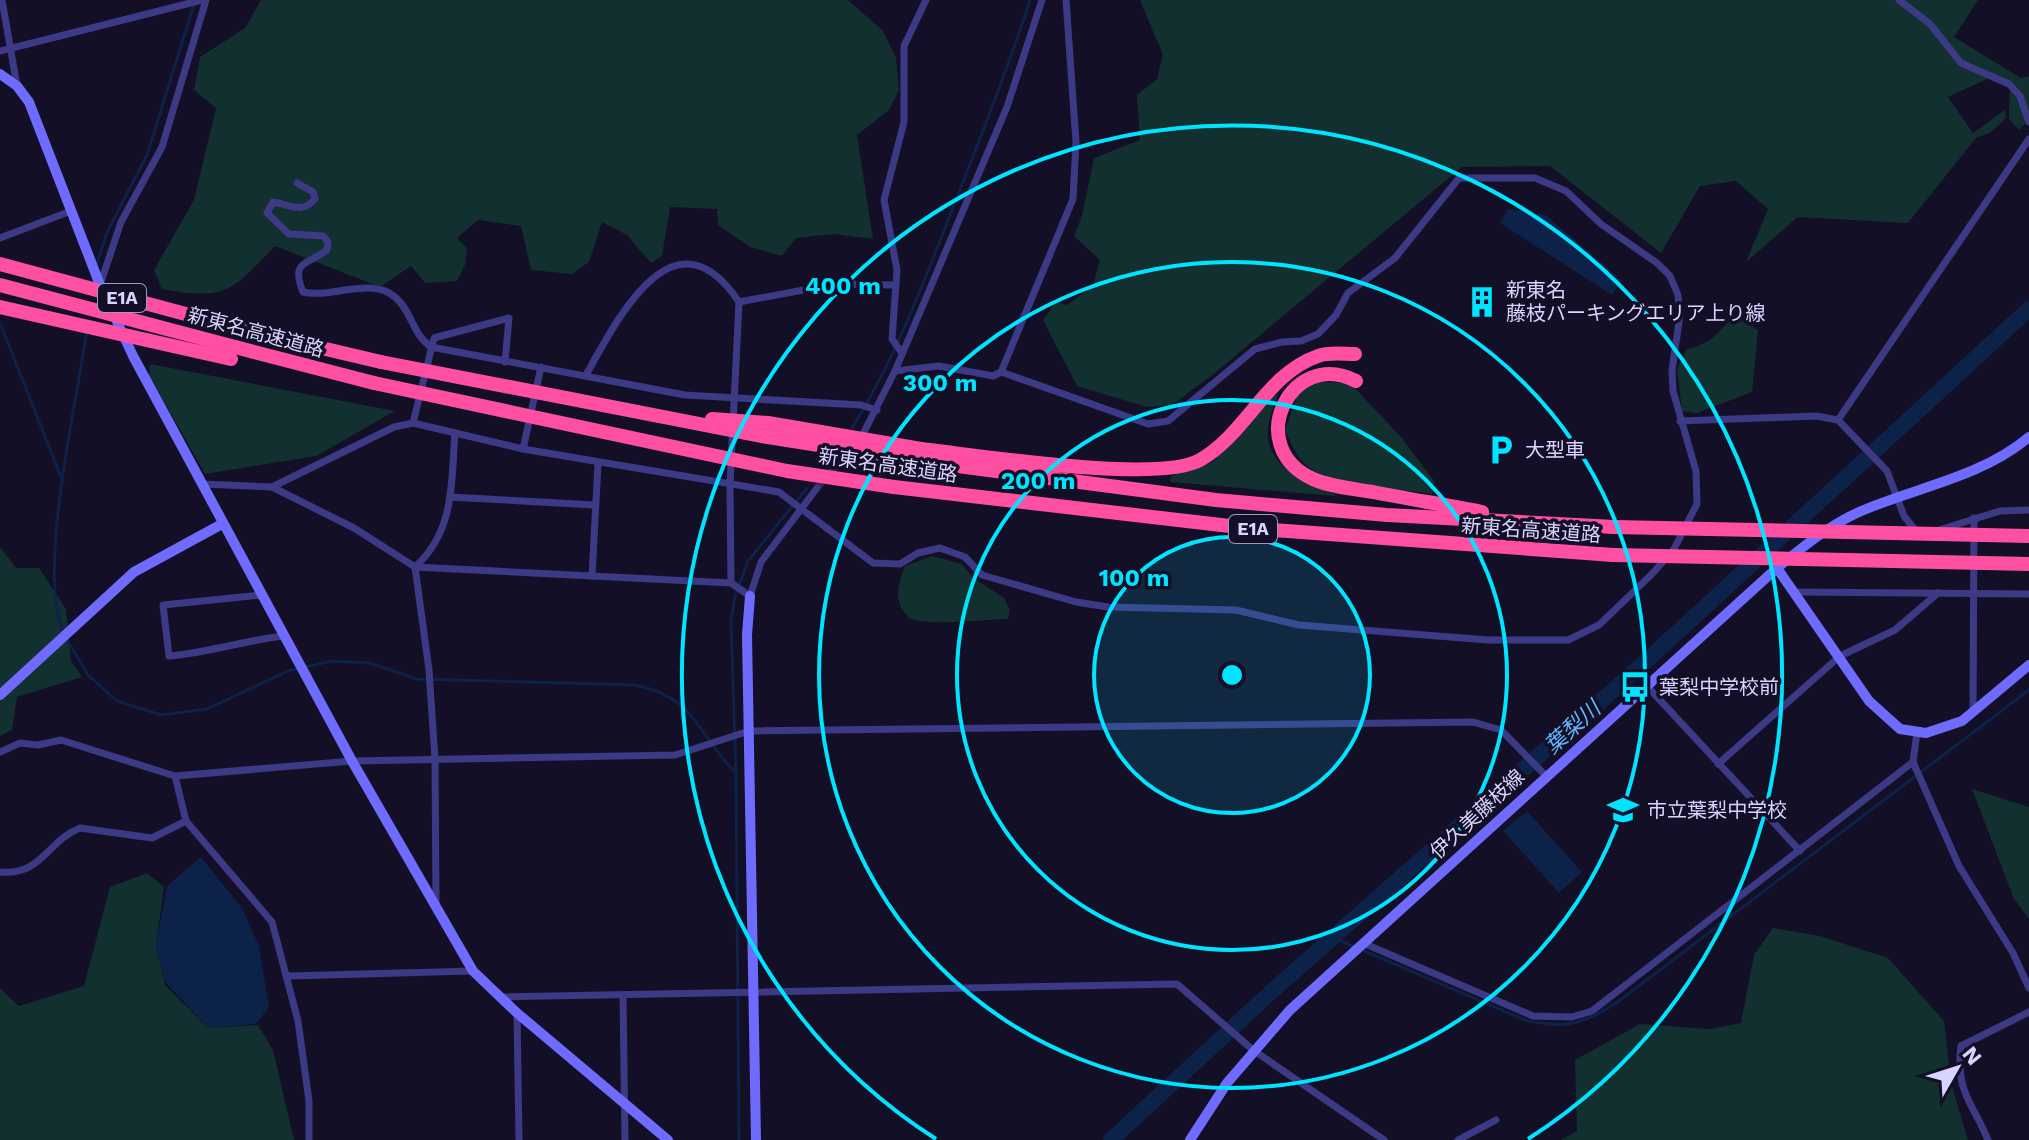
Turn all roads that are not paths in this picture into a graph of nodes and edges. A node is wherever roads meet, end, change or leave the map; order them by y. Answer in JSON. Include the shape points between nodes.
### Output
{"nodes":[{"id":1,"x":2,"y":0,"type":"edge"},
{"id":2,"x":204,"y":0,"type":"edge"},
{"id":3,"x":926,"y":0,"type":"edge"},
{"id":4,"x":1042,"y":0,"type":"edge"},
{"id":5,"x":1066,"y":0,"type":"edge"},
{"id":6,"x":1899,"y":0,"type":"edge"},
{"id":7,"x":11,"y":49,"type":"junction"},
{"id":8,"x":0,"y":51,"type":"edge"},
{"id":9,"x":0,"y":74,"type":"edge"},
{"id":10,"x":17,"y":86,"type":"junction"},
{"id":11,"x":2029,"y":122,"type":"edge"},
{"id":12,"x":2029,"y":139,"type":"edge"},
{"id":13,"x":297,"y":183,"type":"dead end"},
{"id":14,"x":71,"y":211,"type":"junction"},
{"id":15,"x":0,"y":238,"type":"edge"},
{"id":16,"x":0,"y":264,"type":"edge"},
{"id":17,"x":0,"y":285,"type":"edge"},
{"id":18,"x":100,"y":285,"type":"junction"},
{"id":19,"x":894,"y":285,"type":"junction"},
{"id":20,"x":739,"y":302,"type":"junction"},
{"id":21,"x":0,"y":307,"type":"edge"},
{"id":22,"x":431,"y":347,"type":"junction"},
{"id":23,"x":233,"y":353,"type":"junction"},
{"id":24,"x":902,"y":353,"type":"junction"},
{"id":25,"x":1355,"y":354,"type":"dead end"},
{"id":26,"x":505,"y":362,"type":"junction"},
{"id":27,"x":541,"y":367,"type":"junction"},
{"id":28,"x":895,"y":371,"type":"junction"},
{"id":29,"x":1001,"y":372,"type":"junction"},
{"id":30,"x":586,"y":375,"type":"junction"},
{"id":31,"x":1356,"y":381,"type":"dead end"},
{"id":32,"x":734,"y":399,"type":"junction"},
{"id":33,"x":877,"y":410,"type":"junction"},
{"id":34,"x":1838,"y":420,"type":"junction"},
{"id":35,"x":1680,"y":421,"type":"junction"},
{"id":36,"x":413,"y":423,"type":"junction"},
{"id":37,"x":455,"y":433,"type":"junction"},
{"id":38,"x":863,"y":434,"type":"dead end"},
{"id":39,"x":2029,"y":437,"type":"edge"},
{"id":40,"x":523,"y":449,"type":"junction"},
{"id":41,"x":920,"y":455,"type":"junction"},
{"id":42,"x":598,"y":464,"type":"junction"},
{"id":43,"x":201,"y":484,"type":"junction"},
{"id":44,"x":730,"y":485,"type":"junction"},
{"id":45,"x":272,"y":487,"type":"junction"},
{"id":46,"x":817,"y":488,"type":"tunnel mouth"},
{"id":47,"x":450,"y":497,"type":"junction"},
{"id":48,"x":1899,"y":497,"type":"junction"},
{"id":49,"x":595,"y":505,"type":"junction"},
{"id":50,"x":801,"y":509,"type":"junction"},
{"id":51,"x":2029,"y":510,"type":"edge"},
{"id":52,"x":1974,"y":518,"type":"junction"},
{"id":53,"x":1533,"y":522,"type":"junction"},
{"id":54,"x":222,"y":524,"type":"junction"},
{"id":55,"x":2029,"y":536,"type":"edge"},
{"id":56,"x":2029,"y":564,"type":"edge"},
{"id":57,"x":415,"y":567,"type":"junction"},
{"id":58,"x":1777,"y":568,"type":"junction"},
{"id":59,"x":592,"y":576,"type":"junction"},
{"id":60,"x":731,"y":583,"type":"junction"},
{"id":61,"x":1796,"y":592,"type":"junction"},
{"id":62,"x":1974,"y":592,"type":"junction"},
{"id":63,"x":1938,"y":593,"type":"junction"},
{"id":64,"x":2029,"y":594,"type":"edge"},
{"id":65,"x":261,"y":595,"type":"junction"},
{"id":66,"x":750,"y":596,"type":"junction"},
{"id":67,"x":284,"y":636,"type":"junction"},
{"id":68,"x":1840,"y":656,"type":"junction"},
{"id":69,"x":2029,"y":665,"type":"edge"},
{"id":70,"x":1646,"y":685,"type":"junction"},
{"id":71,"x":0,"y":695,"type":"edge"},
{"id":72,"x":1973,"y":713,"type":"junction"},
{"id":73,"x":749,"y":731,"type":"junction"},
{"id":74,"x":1917,"y":732,"type":"junction"},
{"id":75,"x":0,"y":752,"type":"edge"},
{"id":76,"x":435,"y":759,"type":"junction"},
{"id":77,"x":352,"y":761,"type":"junction"},
{"id":78,"x":1913,"y":762,"type":"junction"},
{"id":79,"x":1718,"y":764,"type":"junction"},
{"id":80,"x":1545,"y":775,"type":"junction"},
{"id":81,"x":175,"y":776,"type":"junction"},
{"id":82,"x":186,"y":821,"type":"junction"},
{"id":83,"x":1800,"y":851,"type":"junction"},
{"id":84,"x":0,"y":872,"type":"edge"},
{"id":85,"x":436,"y":909,"type":"junction"},
{"id":86,"x":1363,"y":943,"type":"junction"},
{"id":87,"x":473,"y":971,"type":"junction"},
{"id":88,"x":289,"y":976,"type":"junction"},
{"id":89,"x":2029,"y":988,"type":"edge"},
{"id":90,"x":754,"y":992,"type":"junction"},
{"id":91,"x":623,"y":995,"type":"junction"},
{"id":92,"x":500,"y":997,"type":"junction"},
{"id":93,"x":2029,"y":1012,"type":"edge"},
{"id":94,"x":517,"y":1013,"type":"junction"},
{"id":95,"x":1250,"y":1047,"type":"junction"},
{"id":96,"x":625,"y":1104,"type":"junction"},
{"id":97,"x":1496,"y":1120,"type":"dead end"},
{"id":98,"x":309,"y":1140,"type":"edge"},
{"id":99,"x":519,"y":1140,"type":"edge"},
{"id":100,"x":625,"y":1140,"type":"edge"},
{"id":101,"x":668,"y":1140,"type":"edge"},
{"id":102,"x":756,"y":1140,"type":"edge"},
{"id":103,"x":1190,"y":1140,"type":"edge"},
{"id":104,"x":1384,"y":1140,"type":"edge"},
{"id":105,"x":1458,"y":1140,"type":"edge"},
{"id":106,"x":1988,"y":1140,"type":"edge"}],
"edges":[{"from":1,"to":7,"type":"street"},
{"from":2,"to":7,"type":"street"},
{"from":2,"to":18,"type":"street","via":[[162,147],[121,222]]},
{"from":3,"to":19,"type":"street","via":[[904,46],[904,122],[884,200],[897,270]]},
{"from":4,"to":24,"type":"street","via":[[1007,107]]},
{"from":5,"to":29,"type":"street","via":[[1076,142],[1073,199]]},
{"from":6,"to":11,"type":"street","via":[[1930,24],[1961,63],[2009,84],[2020,96]]},
{"from":7,"to":8,"type":"street"},
{"from":7,"to":10,"type":"street"},
{"from":9,"to":10,"type":"street"},
{"from":10,"to":14,"type":"street","via":[[29,102]]},
{"from":12,"to":34,"type":"street"},
{"from":13,"to":22,"type":"street","via":[[313,192],[310,205],[290,210],[273,202],[267,213],[289,234],[323,236],[328,242],[327,250],[299,269],[303,292],[364,288],[390,293],[399,299],[418,338]]},
{"from":14,"to":15,"type":"street"},
{"from":14,"to":18,"type":"street"},
{"from":16,"to":41,"type":"highway","name":"新東名高速道路","number":"E1A","bridge":true,"via":[[381,362],[632,412]]},
{"from":17,"to":23,"type":"highway","name":"新東名高速道路","number":"E1A","bridge":true},
{"from":18,"to":43,"type":"street"},
{"from":19,"to":20,"type":"street","via":[[835,284]]},
{"from":19,"to":24,"type":"street","via":[[892,339]]},
{"from":20,"to":30,"type":"street","via":[[703,265],[690,263],[659,273],[631,297]]},
{"from":20,"to":32,"type":"street"},
{"from":21,"to":23,"type":"highway","bridge":true},
{"from":22,"to":26,"type":"street"},
{"from":22,"to":26,"type":"street","via":[[434,338],[509,318]]},
{"from":22,"to":36,"type":"street"},
{"from":23,"to":56,"type":"highway","name":"新東名高速道路","number":"E1A","bridge":true,"via":[[730,460],[894,487],[1247,528],[1613,555]]},
{"from":24,"to":28,"type":"street"},
{"from":25,"to":41,"type":"highway","via":[[1320,355],[1285,373],[1221,444],[1179,468]]},
{"from":26,"to":27,"type":"street"},
{"from":27,"to":30,"type":"street"},
{"from":27,"to":40,"type":"street"},
{"from":28,"to":29,"type":"street","via":[[939,366],[993,376]]},
{"from":28,"to":33,"type":"street"},
{"from":29,"to":35,"type":"street","via":[[1133,420],[1168,421],[1255,349],[1301,341],[1325,329],[1348,293],[1395,258],[1459,178],[1535,178],[1566,191],[1670,276],[1680,315],[1672,370]]},
{"from":30,"to":32,"type":"street"},
{"from":31,"to":53,"type":"highway","via":[[1343,374],[1317,375],[1294,387],[1280,413],[1276,436],[1294,467],[1342,487]]},
{"from":32,"to":33,"type":"street"},
{"from":32,"to":44,"type":"street"},
{"from":33,"to":38,"type":"street"},
{"from":34,"to":35,"type":"street","via":[[1816,416]]},
{"from":34,"to":48,"type":"street","via":[[1881,463]]},
{"from":35,"to":50,"type":"street","via":[[1698,489],[1689,523],[1652,574],[1599,625],[1555,643],[1299,625],[1236,610],[1076,602],[982,575],[952,550],[928,549],[893,566],[873,563]]},
{"from":36,"to":37,"type":"street"},
{"from":36,"to":45,"type":"street","via":[[394,427]]},
{"from":37,"to":40,"type":"street"},
{"from":37,"to":47,"type":"street"},
{"from":39,"to":48,"type":"street","name":"伊久美藤枝線","via":[[1984,467]]},
{"from":40,"to":42,"type":"street"},
{"from":41,"to":53,"type":"highway","name":"新東名高速道路","number":"E1A","via":[[1216,500]]},
{"from":42,"to":44,"type":"street"},
{"from":42,"to":49,"type":"street"},
{"from":43,"to":45,"type":"street"},
{"from":43,"to":54,"type":"street"},
{"from":44,"to":50,"type":"street","via":[[779,492]]},
{"from":44,"to":60,"type":"street"},
{"from":45,"to":57,"type":"street","via":[[354,528]]},
{"from":46,"to":50,"type":"street"},
{"from":47,"to":49,"type":"street"},
{"from":47,"to":57,"type":"street","via":[[443,531]]},
{"from":48,"to":52,"type":"street","via":[[1910,528],[1919,533]]},
{"from":48,"to":58,"type":"street","name":"伊久美藤枝線","via":[[1825,530]]},
{"from":49,"to":59,"type":"street"},
{"from":50,"to":66,"type":"street","via":[[761,562]]},
{"from":51,"to":52,"type":"street"},
{"from":52,"to":62,"type":"street"},
{"from":53,"to":55,"type":"highway","name":"新東名高速道路","number":"E1A","bridge":true},
{"from":54,"to":65,"type":"street"},
{"from":54,"to":71,"type":"street","via":[[134,572]]},
{"from":57,"to":59,"type":"street"},
{"from":57,"to":76,"type":"street"},
{"from":58,"to":61,"type":"street"},
{"from":58,"to":70,"type":"street","name":"伊久美藤枝線"},
{"from":59,"to":60,"type":"street"},
{"from":60,"to":66,"type":"street"},
{"from":61,"to":63,"type":"street"},
{"from":61,"to":68,"type":"street"},
{"from":62,"to":63,"type":"street"},
{"from":62,"to":64,"type":"street"},
{"from":62,"to":72,"type":"street"},
{"from":63,"to":68,"type":"street","via":[[1895,630]]},
{"from":65,"to":67,"type":"street"},
{"from":65,"to":67,"type":"street","via":[[163,605],[169,656]]},
{"from":66,"to":73,"type":"street"},
{"from":67,"to":77,"type":"street"},
{"from":68,"to":74,"type":"street","via":[[1882,716],[1900,729]]},
{"from":68,"to":79,"type":"street"},
{"from":69,"to":72,"type":"street"},
{"from":70,"to":79,"type":"street"},
{"from":70,"to":80,"type":"street","name":"伊久美藤枝線"},
{"from":72,"to":74,"type":"street","via":[[1939,730]]},
{"from":73,"to":76,"type":"street","via":[[675,755]]},
{"from":73,"to":80,"type":"street","via":[[1473,722],[1501,730]]},
{"from":73,"to":90,"type":"street"},
{"from":74,"to":78,"type":"street"},
{"from":75,"to":81,"type":"street","via":[[20,743],[61,740]]},
{"from":76,"to":77,"type":"street"},
{"from":76,"to":85,"type":"street"},
{"from":77,"to":81,"type":"street"},
{"from":77,"to":85,"type":"street"},
{"from":78,"to":83,"type":"street"},
{"from":78,"to":89,"type":"street","via":[[1959,866]]},
{"from":79,"to":83,"type":"street"},
{"from":80,"to":86,"type":"street","name":"伊久美藤枝線"},
{"from":81,"to":82,"type":"street"},
{"from":82,"to":84,"type":"street","via":[[152,838],[80,828],[29,870]]},
{"from":82,"to":88,"type":"street","via":[[272,922]]},
{"from":83,"to":86,"type":"street","via":[[1612,998],[1572,1017],[1533,1016]]},
{"from":85,"to":87,"type":"street"},
{"from":86,"to":95,"type":"street","name":"伊久美藤枝線"},
{"from":87,"to":88,"type":"street"},
{"from":87,"to":92,"type":"street"},
{"from":88,"to":98,"type":"street","via":[[309,1101]]},
{"from":90,"to":91,"type":"street"},
{"from":90,"to":95,"type":"street","via":[[1177,984]]},
{"from":90,"to":102,"type":"street"},
{"from":91,"to":92,"type":"street"},
{"from":91,"to":96,"type":"street"},
{"from":92,"to":94,"type":"street"},
{"from":93,"to":106,"type":"street","via":[[1961,1046],[1958,1066],[1968,1106]]},
{"from":94,"to":96,"type":"street"},
{"from":94,"to":99,"type":"street"},
{"from":95,"to":103,"type":"street","name":"伊久美藤枝線"},
{"from":95,"to":104,"type":"street"},
{"from":96,"to":100,"type":"street"},
{"from":96,"to":101,"type":"street"},
{"from":97,"to":105,"type":"street"}]}
